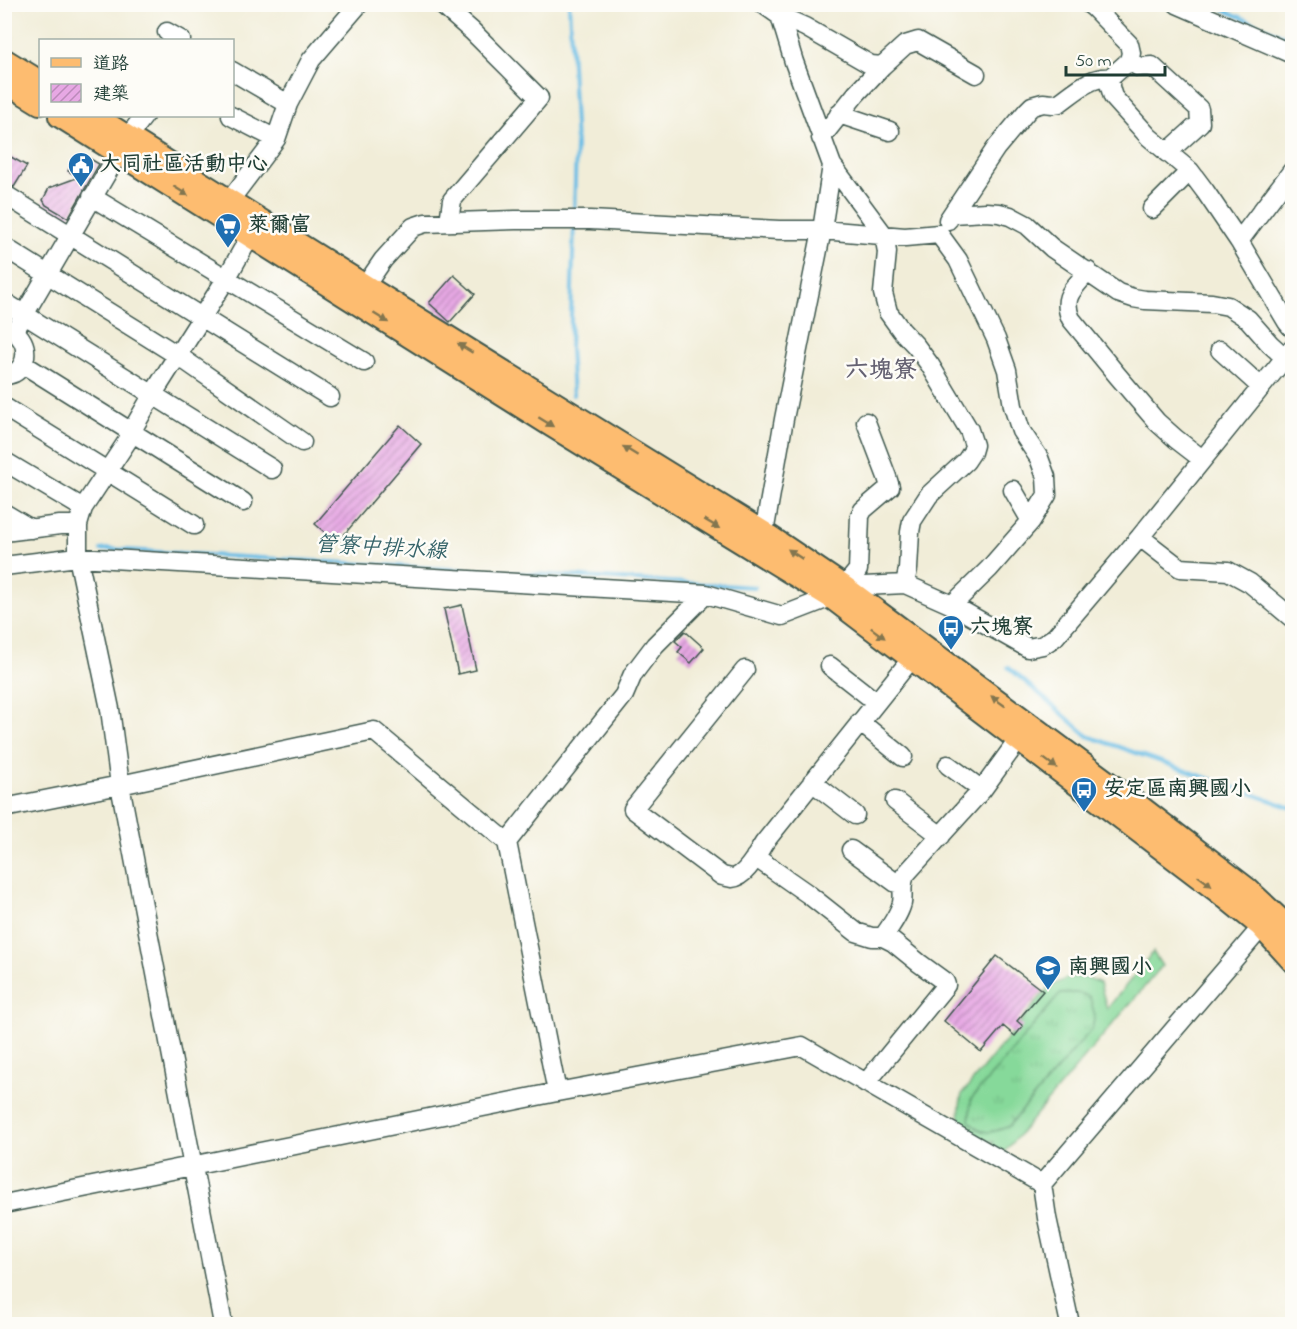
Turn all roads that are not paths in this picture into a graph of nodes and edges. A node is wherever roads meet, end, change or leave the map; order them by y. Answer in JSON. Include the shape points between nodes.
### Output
{"nodes":[{"id":1,"x":359,"y":4,"type":"edge"},
{"id":2,"x":441,"y":4,"type":"edge"},
{"id":3,"x":763,"y":4,"type":"edge"},
{"id":4,"x":1089,"y":4,"type":"edge"},
{"id":5,"x":1177,"y":4,"type":"edge"},
{"id":6,"x":780,"y":10,"type":"edge"},
{"id":7,"x":1293,"y":54,"type":"edge"},
{"id":8,"x":4,"y":60,"type":"edge"},
{"id":9,"x":1129,"y":61,"type":"junction"},
{"id":10,"x":882,"y":66,"type":"junction"},
{"id":11,"x":234,"y":72,"type":"edge"},
{"id":12,"x":976,"y":74,"type":"dead end"},
{"id":13,"x":1110,"y":78,"type":"junction"},
{"id":14,"x":4,"y":81,"type":"edge"},
{"id":15,"x":39,"y":81,"type":"edge"},
{"id":16,"x":39,"y":103,"type":"edge"},
{"id":17,"x":288,"y":104,"type":"junction"},
{"id":18,"x":839,"y":114,"type":"junction"},
{"id":19,"x":62,"y":117,"type":"edge"},
{"id":20,"x":95,"y":117,"type":"edge"},
{"id":21,"x":143,"y":117,"type":"edge"},
{"id":22,"x":233,"y":117,"type":"edge"},
{"id":23,"x":890,"y":131,"type":"dead end"},
{"id":24,"x":821,"y":138,"type":"junction"},
{"id":25,"x":276,"y":139,"type":"junction"},
{"id":26,"x":123,"y":145,"type":"junction"},
{"id":27,"x":1167,"y":153,"type":"junction"},
{"id":28,"x":832,"y":165,"type":"junction"},
{"id":29,"x":1190,"y":171,"type":"junction"},
{"id":30,"x":1293,"y":171,"type":"edge"},
{"id":31,"x":4,"y":194,"type":"edge"},
{"id":32,"x":92,"y":197,"type":"junction"},
{"id":33,"x":225,"y":208,"type":"junction"},
{"id":34,"x":1152,"y":209,"type":"dead end"},
{"id":35,"x":952,"y":214,"type":"junction"},
{"id":36,"x":449,"y":222,"type":"junction"},
{"id":37,"x":255,"y":228,"type":"junction"},
{"id":38,"x":822,"y":230,"type":"junction"},
{"id":39,"x":939,"y":234,"type":"junction"},
{"id":40,"x":70,"y":235,"type":"junction"},
{"id":41,"x":884,"y":235,"type":"junction"},
{"id":42,"x":1239,"y":241,"type":"junction"},
{"id":43,"x":4,"y":247,"type":"edge"},
{"id":44,"x":1088,"y":272,"type":"junction"},
{"id":45,"x":48,"y":274,"type":"junction"},
{"id":46,"x":226,"y":279,"type":"junction"},
{"id":47,"x":360,"y":294,"type":"junction"},
{"id":48,"x":4,"y":302,"type":"edge"},
{"id":49,"x":24,"y":315,"type":"junction"},
{"id":50,"x":201,"y":316,"type":"junction"},
{"id":51,"x":1293,"y":328,"type":"edge"},
{"id":52,"x":9,"y":331,"type":"edge"},
{"id":53,"x":1220,"y":350,"type":"dead end"},
{"id":54,"x":177,"y":355,"type":"junction"},
{"id":55,"x":1290,"y":357,"type":"edge"},
{"id":56,"x":364,"y":362,"type":"dead end"},
{"id":57,"x":23,"y":364,"type":"junction"},
{"id":58,"x":4,"y":376,"type":"edge"},
{"id":59,"x":1261,"y":387,"type":"junction"},
{"id":60,"x":153,"y":394,"type":"junction"},
{"id":61,"x":330,"y":397,"type":"dead end"},
{"id":62,"x":4,"y":407,"type":"edge"},
{"id":63,"x":866,"y":422,"type":"dead end"},
{"id":64,"x":132,"y":432,"type":"junction"},
{"id":65,"x":302,"y":442,"type":"dead end"},
{"id":66,"x":1202,"y":459,"type":"junction"},
{"id":67,"x":4,"y":461,"type":"edge"},
{"id":68,"x":272,"y":469,"type":"dead end"},
{"id":69,"x":107,"y":471,"type":"junction"},
{"id":70,"x":1013,"y":490,"type":"dead end"},
{"id":71,"x":243,"y":502,"type":"dead end"},
{"id":72,"x":4,"y":513,"type":"edge"},
{"id":73,"x":81,"y":517,"type":"junction"},
{"id":74,"x":1031,"y":521,"type":"junction"},
{"id":75,"x":194,"y":525,"type":"dead end"},
{"id":76,"x":31,"y":529,"type":"junction"},
{"id":77,"x":4,"y":532,"type":"edge"},
{"id":78,"x":764,"y":533,"type":"junction"},
{"id":79,"x":1140,"y":537,"type":"junction"},
{"id":80,"x":78,"y":557,"type":"junction"},
{"id":81,"x":4,"y":566,"type":"edge"},
{"id":82,"x":905,"y":584,"type":"junction"},
{"id":83,"x":838,"y":592,"type":"junction"},
{"id":84,"x":705,"y":594,"type":"junction"},
{"id":85,"x":952,"y":605,"type":"junction"},
{"id":86,"x":1293,"y":618,"type":"edge"},
{"id":87,"x":912,"y":658,"type":"junction"},
{"id":88,"x":830,"y":666,"type":"dead end"},
{"id":89,"x":745,"y":670,"type":"dead end"},
{"id":90,"x":876,"y":702,"type":"junction"},
{"id":91,"x":860,"y":722,"type":"junction"},
{"id":92,"x":1019,"y":739,"type":"junction"},
{"id":93,"x":903,"y":757,"type":"dead end"},
{"id":94,"x":948,"y":765,"type":"dead end"},
{"id":95,"x":812,"y":782,"type":"junction"},
{"id":96,"x":120,"y":785,"type":"junction"},
{"id":97,"x":982,"y":790,"type":"junction"},
{"id":98,"x":895,"y":801,"type":"dead end"},
{"id":99,"x":4,"y":808,"type":"edge"},
{"id":100,"x":855,"y":815,"type":"dead end"},
{"id":101,"x":940,"y":836,"type":"junction"},
{"id":102,"x":507,"y":842,"type":"junction"},
{"id":103,"x":851,"y":850,"type":"dead end"},
{"id":104,"x":755,"y":857,"type":"junction"},
{"id":105,"x":901,"y":883,"type":"junction"},
{"id":106,"x":1268,"y":920,"type":"junction"},
{"id":107,"x":1293,"y":931,"type":"edge"},
{"id":108,"x":883,"y":937,"type":"junction"},
{"id":109,"x":1293,"y":960,"type":"edge"},
{"id":110,"x":866,"y":1083,"type":"junction"},
{"id":111,"x":557,"y":1092,"type":"junction"},
{"id":112,"x":193,"y":1165,"type":"junction"},
{"id":113,"x":1042,"y":1184,"type":"junction"},
{"id":114,"x":4,"y":1204,"type":"edge"},
{"id":115,"x":223,"y":1324,"type":"edge"},
{"id":116,"x":1070,"y":1324,"type":"edge"}],
"edges":[{"from":1,"to":17,"type":"street","via":[[311,60]]},
{"from":2,"to":36,"type":"street","via":[[539,98],[452,200]]},
{"from":3,"to":6,"type":"street"},
{"from":4,"to":9,"type":"street","via":[[1129,44]]},
{"from":5,"to":7,"type":"street"},
{"from":6,"to":10,"type":"street","via":[[871,65]]},
{"from":6,"to":24,"type":"street"},
{"from":8,"to":15,"type":"main road"},
{"from":9,"to":13,"type":"street"},
{"from":9,"to":27,"type":"street","via":[[1139,67],[1152,66],[1199,109],[1200,123]]},
{"from":10,"to":12,"type":"street","via":[[905,45],[918,41]]},
{"from":10,"to":18,"type":"street"},
{"from":11,"to":17,"type":"street"},
{"from":13,"to":27,"type":"street","via":[[1113,97]]},
{"from":13,"to":35,"type":"street","via":[[1092,80],[1059,103],[1032,106],[996,148]]},
{"from":14,"to":16,"type":"main road"},
{"from":17,"to":25,"type":"street"},
{"from":18,"to":23,"type":"street"},
{"from":18,"to":24,"type":"street"},
{"from":19,"to":26,"type":"main road"},
{"from":20,"to":26,"type":"main road"},
{"from":21,"to":26,"type":"street"},
{"from":22,"to":25,"type":"street"},
{"from":24,"to":28,"type":"street"},
{"from":25,"to":33,"type":"street"},
{"from":26,"to":32,"type":"street"},
{"from":26,"to":33,"type":"main road"},
{"from":27,"to":29,"type":"street"},
{"from":28,"to":38,"type":"street"},
{"from":28,"to":41,"type":"street"},
{"from":29,"to":34,"type":"street"},
{"from":29,"to":42,"type":"street"},
{"from":30,"to":42,"type":"street"},
{"from":31,"to":40,"type":"street"},
{"from":32,"to":40,"type":"street"},
{"from":32,"to":46,"type":"street"},
{"from":33,"to":37,"type":"main road"},
{"from":35,"to":39,"type":"street"},
{"from":35,"to":44,"type":"street","via":[[986,212],[1010,216]]},
{"from":36,"to":38,"type":"street","via":[[574,220]]},
{"from":36,"to":47,"type":"street","via":[[413,227],[383,260]]},
{"from":37,"to":46,"type":"street"},
{"from":37,"to":47,"type":"main road"},
{"from":38,"to":41,"type":"street"},
{"from":38,"to":78,"type":"street"},
{"from":39,"to":41,"type":"street"},
{"from":39,"to":74,"type":"street","via":[[958,260],[996,339],[1021,431],[1046,477],[1047,495]]},
{"from":40,"to":45,"type":"street"},
{"from":40,"to":50,"type":"street"},
{"from":41,"to":82,"type":"street","via":[[887,252],[883,293],[888,312],[930,365],[974,444],[966,461],[929,495],[912,521]]},
{"from":42,"to":51,"type":"street"},
{"from":43,"to":45,"type":"street"},
{"from":44,"to":55,"type":"street","via":[[1118,293],[1133,298],[1228,306]]},
{"from":44,"to":66,"type":"street","via":[[1068,296],[1066,308],[1071,319],[1157,422]]},
{"from":45,"to":49,"type":"street"},
{"from":45,"to":54,"type":"street"},
{"from":46,"to":50,"type":"street"},
{"from":46,"to":56,"type":"street"},
{"from":78,"to":47,"type":"main road","one_way":true},
{"from":47,"to":83,"type":"main road","one_way":true,"via":[[622,469]]},
{"from":48,"to":49,"type":"street"},
{"from":49,"to":52,"type":"street"},
{"from":49,"to":60,"type":"street"},
{"from":50,"to":54,"type":"street"},
{"from":50,"to":61,"type":"street"},
{"from":52,"to":57,"type":"street","via":[[23,342]]},
{"from":53,"to":59,"type":"street"},
{"from":54,"to":60,"type":"street"},
{"from":54,"to":65,"type":"street"},
{"from":55,"to":59,"type":"street"},
{"from":57,"to":58,"type":"street","via":[[15,373]]},
{"from":57,"to":64,"type":"street"},
{"from":59,"to":66,"type":"street"},
{"from":60,"to":64,"type":"street"},
{"from":60,"to":68,"type":"street"},
{"from":62,"to":69,"type":"street"},
{"from":63,"to":83,"type":"street","via":[[890,487],[860,516],[858,570]]},
{"from":64,"to":69,"type":"street"},
{"from":64,"to":71,"type":"street"},
{"from":66,"to":79,"type":"street"},
{"from":67,"to":73,"type":"street"},
{"from":69,"to":73,"type":"street"},
{"from":69,"to":75,"type":"street"},
{"from":70,"to":74,"type":"street"},
{"from":72,"to":76,"type":"street"},
{"from":73,"to":76,"type":"street"},
{"from":73,"to":80,"type":"street"},
{"from":74,"to":85,"type":"street"},
{"from":76,"to":77,"type":"street"},
{"from":83,"to":78,"type":"main road","one_way":true},
{"from":79,"to":85,"type":"street","via":[[1055,638],[1043,645],[1028,648]]},
{"from":79,"to":86,"type":"street","via":[[1180,568],[1228,571],[1250,583]]},
{"from":80,"to":81,"type":"street"},
{"from":80,"to":84,"type":"street"},
{"from":80,"to":96,"type":"street","via":[[110,709]]},
{"from":82,"to":83,"type":"street"},
{"from":82,"to":85,"type":"street"},
{"from":83,"to":84,"type":"street","via":[[782,616]]},
{"from":83,"to":87,"type":"main road","one_way":true},
{"from":106,"to":83,"type":"main road","one_way":true,"via":[[1247,889],[1131,800]]},
{"from":84,"to":102,"type":"street","via":[[655,645],[633,674],[624,695]]},
{"from":87,"to":90,"type":"street"},
{"from":87,"to":92,"type":"main road"},
{"from":88,"to":90,"type":"street"},
{"from":89,"to":104,"type":"street","via":[[633,808],[722,876],[738,876]]},
{"from":90,"to":91,"type":"street"},
{"from":91,"to":93,"type":"street"},
{"from":91,"to":95,"type":"street"},
{"from":92,"to":97,"type":"street"},
{"from":92,"to":106,"type":"main road","one_way":true,"via":[[1219,892]]},
{"from":94,"to":97,"type":"street"},
{"from":95,"to":100,"type":"street"},
{"from":95,"to":104,"type":"street"},
{"from":96,"to":99,"type":"street"},
{"from":96,"to":102,"type":"street","via":[[374,731]]},
{"from":96,"to":112,"type":"street"},
{"from":97,"to":101,"type":"street"},
{"from":98,"to":101,"type":"street"},
{"from":101,"to":105,"type":"street"},
{"from":102,"to":111,"type":"street"},
{"from":103,"to":105,"type":"street"},
{"from":104,"to":108,"type":"street","via":[[856,932]]},
{"from":105,"to":108,"type":"street","via":[[901,907]]},
{"from":106,"to":107,"type":"main road"},
{"from":106,"to":109,"type":"main road"},
{"from":106,"to":113,"type":"street"},
{"from":108,"to":110,"type":"street","via":[[946,985]]},
{"from":110,"to":111,"type":"street","via":[[802,1046]]},
{"from":110,"to":113,"type":"street"},
{"from":111,"to":112,"type":"street"},
{"from":112,"to":114,"type":"street"},
{"from":112,"to":115,"type":"street"},
{"from":113,"to":116,"type":"street"}]}
